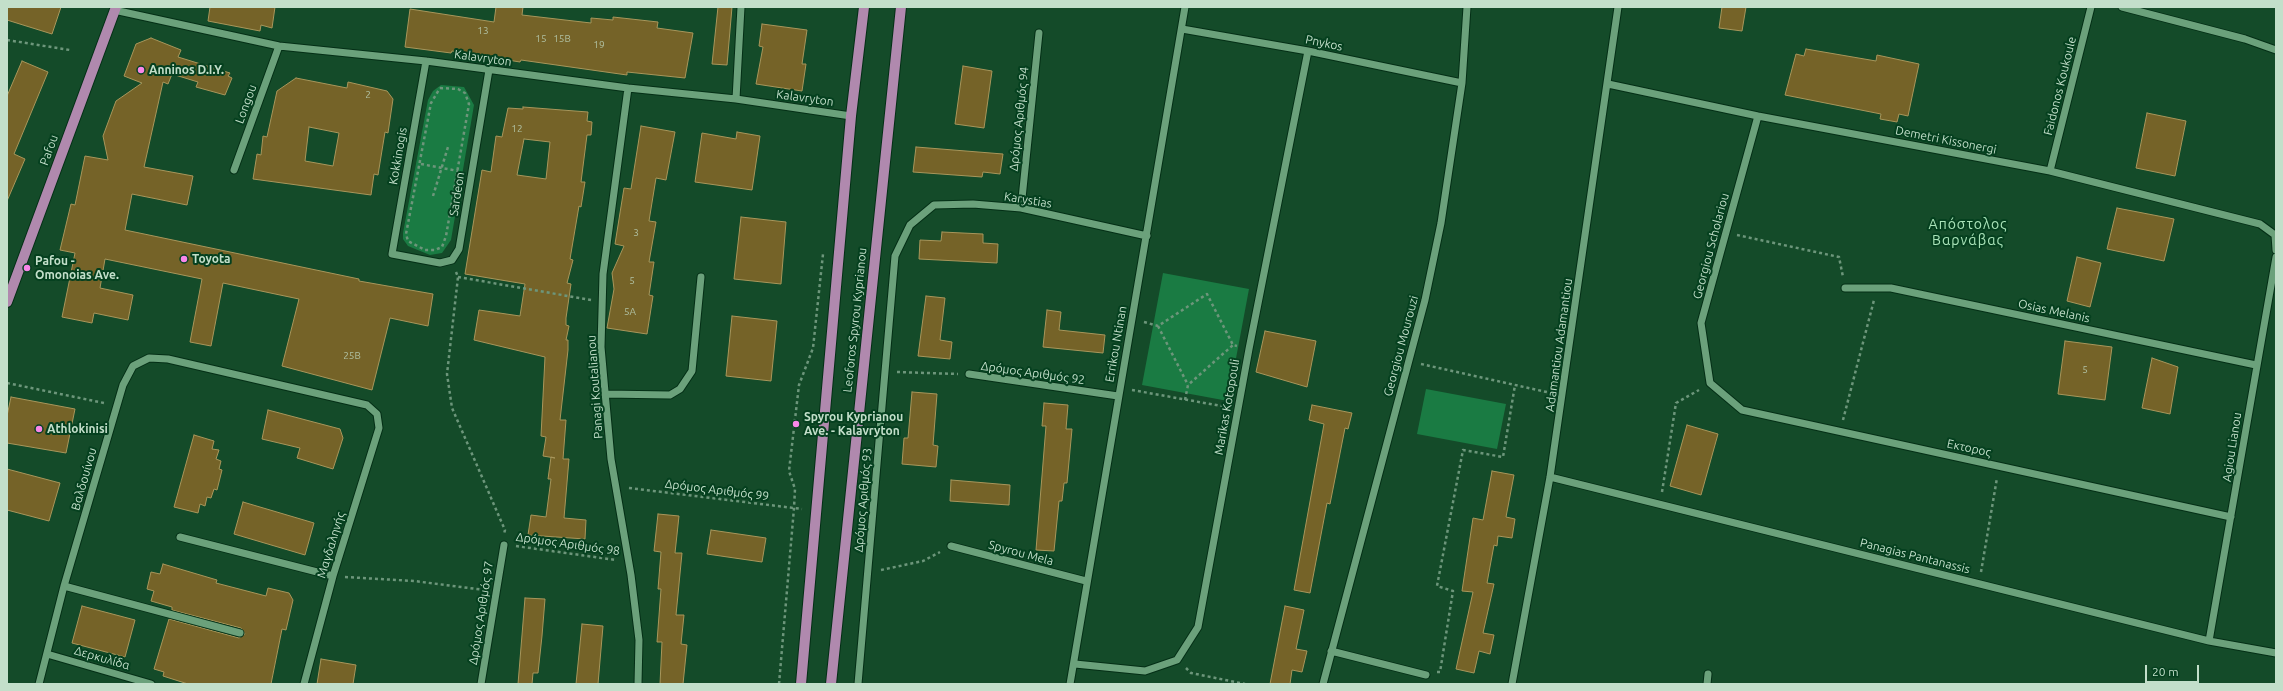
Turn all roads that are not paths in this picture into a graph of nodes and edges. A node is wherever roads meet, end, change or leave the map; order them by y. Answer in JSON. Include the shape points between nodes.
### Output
{"nodes":[{"id":1,"x":741,"y":7,"type":"edge"},
{"id":2,"x":864,"y":7,"type":"edge"},
{"id":3,"x":901,"y":7,"type":"edge"},
{"id":4,"x":1185,"y":7,"type":"edge"},
{"id":5,"x":1467,"y":7,"type":"edge"},
{"id":6,"x":1618,"y":7,"type":"edge"},
{"id":7,"x":2091,"y":7,"type":"edge"},
{"id":8,"x":2122,"y":7,"type":"edge"},
{"id":9,"x":115,"y":9,"type":"edge"},
{"id":10,"x":1182,"y":29,"type":"junction"},
{"id":11,"x":1039,"y":33,"type":"dead end"},
{"id":12,"x":279,"y":46,"type":"junction"},
{"id":13,"x":2276,"y":50,"type":"edge"},
{"id":14,"x":1308,"y":51,"type":"junction"},
{"id":15,"x":426,"y":61,"type":"junction"},
{"id":16,"x":489,"y":70,"type":"junction"},
{"id":17,"x":1462,"y":84,"type":"junction"},
{"id":18,"x":1608,"y":84,"type":"junction"},
{"id":19,"x":628,"y":88,"type":"junction"},
{"id":20,"x":736,"y":99,"type":"junction"},
{"id":21,"x":851,"y":116,"type":"junction"},
{"id":22,"x":1758,"y":116,"type":"junction"},
{"id":23,"x":234,"y":170,"type":"dead end"},
{"id":24,"x":2050,"y":171,"type":"junction"},
{"id":25,"x":1021,"y":208,"type":"junction"},
{"id":26,"x":910,"y":225,"type":"joint"},
{"id":27,"x":1147,"y":236,"type":"junction"},
{"id":28,"x":2276,"y":250,"type":"edge"},
{"id":29,"x":392,"y":254,"type":"joint"},
{"id":30,"x":2276,"y":257,"type":"edge"},
{"id":31,"x":701,"y":277,"type":"dead end"},
{"id":32,"x":1845,"y":288,"type":"road end"},
{"id":33,"x":7,"y":302,"type":"edge"},
{"id":34,"x":2256,"y":365,"type":"junction"},
{"id":35,"x":969,"y":374,"type":"road end"},
{"id":36,"x":1710,"y":383,"type":"joint"},
{"id":37,"x":605,"y":394,"type":"junction"},
{"id":38,"x":1118,"y":396,"type":"junction"},
{"id":39,"x":377,"y":414,"type":"joint"},
{"id":40,"x":1550,"y":477,"type":"junction"},
{"id":41,"x":2231,"y":517,"type":"junction"},
{"id":42,"x":180,"y":536,"type":"dead end"},
{"id":43,"x":504,"y":545,"type":"road end"},
{"id":44,"x":951,"y":546,"type":"road end"},
{"id":45,"x":333,"y":576,"type":"junction"},
{"id":46,"x":1086,"y":581,"type":"junction"},
{"id":47,"x":64,"y":586,"type":"junction"},
{"id":48,"x":240,"y":633,"type":"dead end"},
{"id":49,"x":2209,"y":641,"type":"junction"},
{"id":50,"x":1331,"y":651,"type":"junction"},
{"id":51,"x":2276,"y":653,"type":"edge"},
{"id":52,"x":47,"y":654,"type":"junction"},
{"id":53,"x":1075,"y":664,"type":"junction"},
{"id":54,"x":1708,"y":674,"type":"dead end"},
{"id":55,"x":1426,"y":675,"type":"road end"},
{"id":56,"x":39,"y":684,"type":"edge"},
{"id":57,"x":151,"y":684,"type":"edge"},
{"id":58,"x":304,"y":684,"type":"edge"},
{"id":59,"x":481,"y":684,"type":"edge"},
{"id":60,"x":638,"y":684,"type":"edge"},
{"id":61,"x":801,"y":684,"type":"edge"},
{"id":62,"x":831,"y":684,"type":"edge"},
{"id":63,"x":858,"y":684,"type":"edge"},
{"id":64,"x":1070,"y":684,"type":"edge"},
{"id":65,"x":1323,"y":684,"type":"edge"},
{"id":66,"x":1512,"y":684,"type":"edge"},
{"id":67,"x":1707,"y":684,"type":"edge"}],
"edges":[{"from":1,"to":20,"type":"street"},
{"from":2,"to":21,"type":"main road","name":"Leoforos Spyrou Kyprianou"},
{"from":3,"to":62,"type":"main road","name":"Leoforos Spyrou Kyprianou"},
{"from":4,"to":10,"type":"street","name":"Errikou Ntinan"},
{"from":5,"to":17,"type":"street","name":"Georgiou Mourouzi"},
{"from":6,"to":18,"type":"street","name":"Adamantiou Adamantiou"},
{"from":7,"to":24,"type":"street","name":"Faidonos Koukoule"},
{"from":8,"to":13,"type":"street","via":[[2245,39]]},
{"from":9,"to":12,"type":"street","name":"Kalavryton"},
{"from":9,"to":33,"type":"main road","name":"Pafou"},
{"from":10,"to":14,"type":"street","name":"Pnykos"},
{"from":10,"to":27,"type":"street","name":"Errikou Ntinan"},
{"from":11,"to":25,"type":"street","name":"Δρόμος Αριθμός 94"},
{"from":12,"to":15,"type":"street","name":"Kalavryton"},
{"from":12,"to":23,"type":"street","name":"Longou"},
{"from":14,"to":17,"type":"street","name":"Pnykos"},
{"from":14,"to":53,"type":"street","name":"Marikas Kotopouli","via":[[1237,409],[1198,627],[1177,660],[1145,671]]},
{"from":15,"to":16,"type":"street","name":"Kalavryton"},
{"from":15,"to":29,"type":"street","name":"Kokkinogis"},
{"from":16,"to":19,"type":"street","name":"Kalavryton"},
{"from":16,"to":29,"type":"street","name":"Sardeon","via":[[459,249],[452,260],[440,263]]},
{"from":17,"to":50,"type":"street","name":"Georgiou Mourouzi","via":[[1441,223],[1425,300]]},
{"from":18,"to":22,"type":"street","name":"Demetri Kissonergi"},
{"from":18,"to":40,"type":"street","name":"Adamantiou Adamantiou"},
{"from":19,"to":20,"type":"street","name":"Kalavryton"},
{"from":19,"to":37,"type":"street","name":"Panagi Koutalianou","via":[[603,274],[601,347]]},
{"from":20,"to":21,"type":"street","name":"Kalavryton"},
{"from":21,"to":61,"type":"main road","name":"Leoforos Spyrou Kyprianou"},
{"from":22,"to":24,"type":"street","name":"Demetri Kissonergi"},
{"from":22,"to":36,"type":"street","name":"Georgiou Scholariou","via":[[1701,323]]},
{"from":24,"to":28,"type":"street","name":"Demetri Kissonergi","via":[[2260,224],[2275,235]]},
{"from":25,"to":26,"type":"street","name":"Karystias","via":[[973,204],[934,205]]},
{"from":25,"to":27,"type":"street","name":"Karystias"},
{"from":26,"to":63,"type":"street","name":"Δρόμος Αριθμός 93","via":[[895,256]]},
{"from":27,"to":38,"type":"street","name":"Errikou Ntinan"},
{"from":30,"to":34,"type":"street","name":"Agiou Lianou"},
{"from":31,"to":37,"type":"street","via":[[692,371],[680,389],[670,395]]},
{"from":32,"to":34,"type":"street","name":"Osias Melanis","via":[[1891,288]]},
{"from":34,"to":41,"type":"street","name":"Agiou Lianou"},
{"from":35,"to":38,"type":"street","name":"Δρόμος Αριθμός 92"},
{"from":36,"to":41,"type":"street","name":"Εκτορος","via":[[1742,410]]},
{"from":37,"to":60,"type":"street","name":"Panagi Koutalianou","via":[[638,640]]},
{"from":38,"to":46,"type":"street","name":"Errikou Ntinan"},
{"from":39,"to":45,"type":"street","name":"Μαγδαληνής","via":[[379,428]]},
{"from":39,"to":47,"type":"street","name":"Βαλδουίνου","via":[[368,405],[162,358],[149,358],[133,366],[123,385]]},
{"from":40,"to":49,"type":"street","name":"Panagias Pantanassis"},
{"from":40,"to":66,"type":"street","name":"Adamantiou Adamantiou"},
{"from":41,"to":49,"type":"street","name":"Agiou Lianou"},
{"from":42,"to":45,"type":"street"},
{"from":43,"to":59,"type":"street","name":"Δρόμος Αριθμός 97"},
{"from":44,"to":46,"type":"street","name":"Spyrou Mela"},
{"from":45,"to":58,"type":"street","name":"Μαγδαληνής"},
{"from":46,"to":53,"type":"street","name":"Errikou Ntinan"},
{"from":47,"to":48,"type":"street"},
{"from":47,"to":52,"type":"street","name":"Βαλδουίνου"},
{"from":49,"to":51,"type":"street","name":"Panagias Pantanassis"},
{"from":50,"to":55,"type":"street"},
{"from":50,"to":65,"type":"street","name":"Georgiou Mourouzi"},
{"from":52,"to":56,"type":"street","name":"Βαλδουίνου"},
{"from":52,"to":57,"type":"street","name":"Δερκυλίδα"},
{"from":53,"to":64,"type":"street","name":"Errikou Ntinan"},
{"from":54,"to":67,"type":"street"}]}
